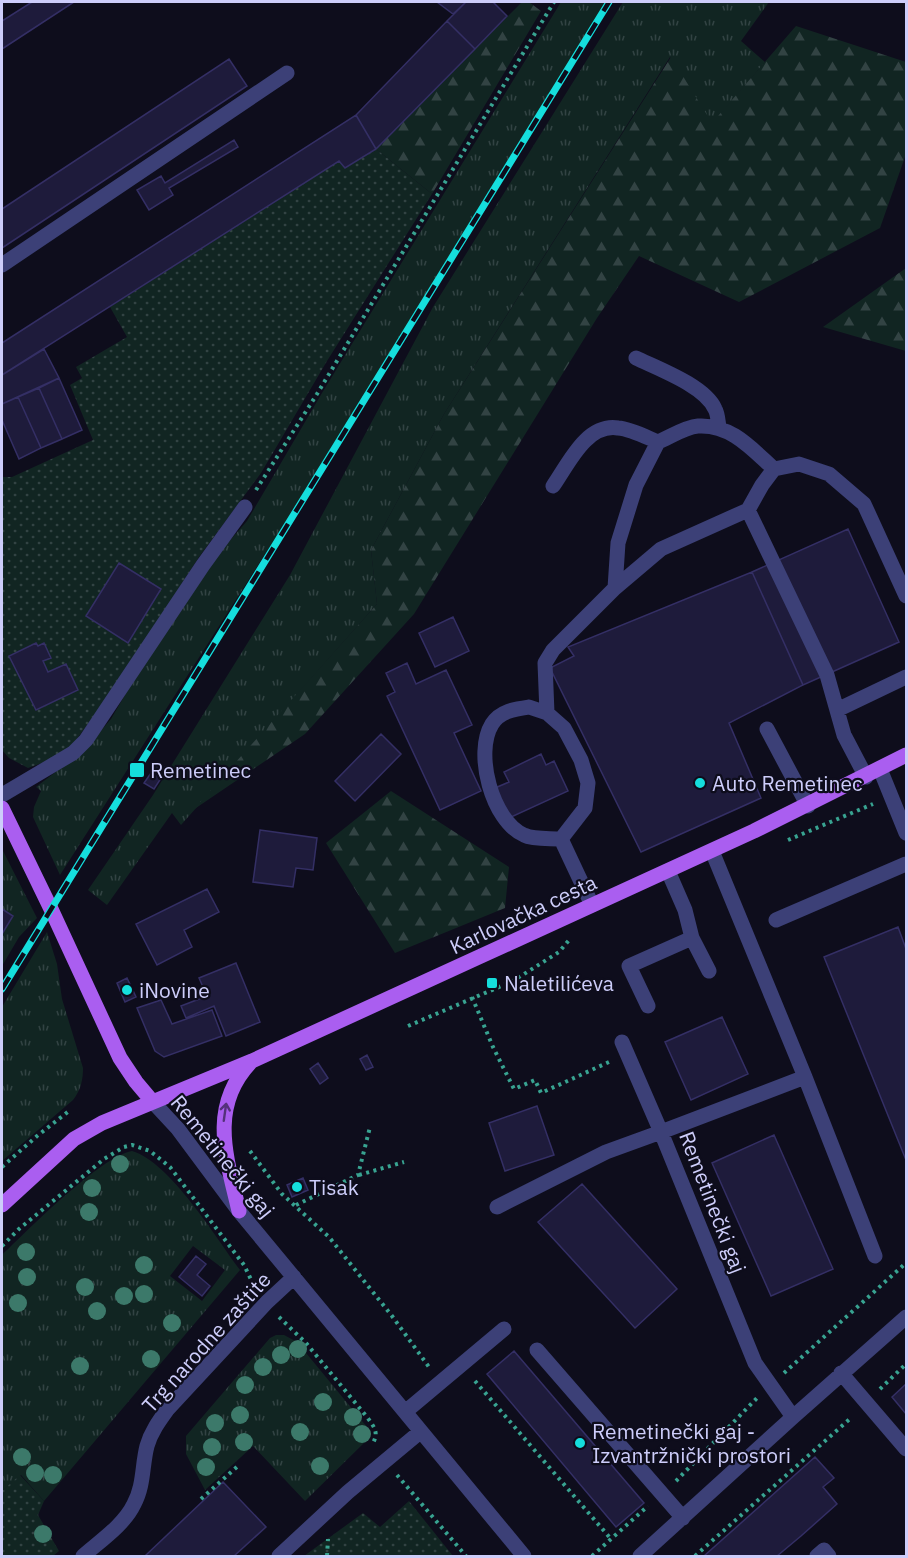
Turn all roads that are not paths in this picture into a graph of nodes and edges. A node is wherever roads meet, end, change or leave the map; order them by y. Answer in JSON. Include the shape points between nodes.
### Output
{"nodes":[{"id":1,"x":287,"y":74,"type":"dead end"},
{"id":2,"x":2,"y":265,"type":"edge"},
{"id":3,"x":636,"y":358,"type":"dead end"},
{"id":4,"x":719,"y":428,"type":"junction"},
{"id":5,"x":658,"y":442,"type":"junction"},
{"id":6,"x":774,"y":469,"type":"junction"},
{"id":7,"x":553,"y":486,"type":"dead end"},
{"id":8,"x":245,"y":507,"type":"road end"},
{"id":9,"x":748,"y":510,"type":"junction"},
{"id":10,"x":615,"y":588,"type":"junction"},
{"id":11,"x":906,"y":596,"type":"edge"},
{"id":12,"x":906,"y":677,"type":"edge"},
{"id":13,"x":837,"y":710,"type":"junction"},
{"id":14,"x":547,"y":713,"type":"junction"},
{"id":15,"x":767,"y":729,"type":"dead end"},
{"id":16,"x":906,"y":755,"type":"edge"},
{"id":17,"x":880,"y":769,"type":"junction"},
{"id":18,"x":866,"y":777,"type":"junction"},
{"id":19,"x":2,"y":795,"type":"edge"},
{"id":20,"x":808,"y":806,"type":"junction"},
{"id":21,"x":2,"y":808,"type":"edge"},
{"id":22,"x":906,"y":833,"type":"edge"},
{"id":23,"x":561,"y":839,"type":"junction"},
{"id":24,"x":712,"y":851,"type":"junction"},
{"id":25,"x":906,"y":864,"type":"edge"},
{"id":26,"x":668,"y":871,"type":"junction"},
{"id":27,"x":592,"y":904,"type":"junction"},
{"id":28,"x":776,"y":920,"type":"dead end"},
{"id":29,"x":692,"y":938,"type":"junction"},
{"id":30,"x":709,"y":971,"type":"dead end"},
{"id":31,"x":648,"y":1006,"type":"dead end"},
{"id":32,"x":625,"y":1048,"type":"road end"},
{"id":33,"x":252,"y":1061,"type":"junction"},
{"id":34,"x":805,"y":1077,"type":"junction"},
{"id":35,"x":152,"y":1101,"type":"junction"},
{"id":36,"x":661,"y":1132,"type":"junction"},
{"id":37,"x":2,"y":1205,"type":"edge"},
{"id":38,"x":497,"y":1207,"type":"dead end"},
{"id":39,"x":239,"y":1211,"type":"junction"},
{"id":40,"x":875,"y":1256,"type":"dead end"},
{"id":41,"x":294,"y":1277,"type":"junction"},
{"id":42,"x":906,"y":1317,"type":"edge"},
{"id":43,"x":504,"y":1329,"type":"dead end"},
{"id":44,"x":537,"y":1350,"type":"dead end"},
{"id":45,"x":841,"y":1373,"type":"junction"},
{"id":46,"x":405,"y":1412,"type":"junction"},
{"id":47,"x":793,"y":1417,"type":"junction"},
{"id":48,"x":420,"y":1432,"type":"junction"},
{"id":49,"x":906,"y":1449,"type":"edge"},
{"id":50,"x":683,"y":1518,"type":"junction"},
{"id":51,"x":83,"y":1557,"type":"edge"},
{"id":52,"x":279,"y":1557,"type":"edge"},
{"id":53,"x":524,"y":1557,"type":"edge"},
{"id":54,"x":640,"y":1557,"type":"edge"},
{"id":55,"x":817,"y":1557,"type":"edge"},
{"id":56,"x":829,"y":1557,"type":"edge"}],
"edges":[{"from":1,"to":2,"type":"street"},
{"from":3,"to":4,"type":"street","via":[[696,388],[716,410]]},
{"from":4,"to":5,"type":"street","via":[[696,426]]},
{"from":4,"to":6,"type":"street","via":[[742,439]]},
{"from":5,"to":7,"type":"street","via":[[619,428],[607,428],[586,438]]},
{"from":5,"to":10,"type":"street","via":[[636,485],[618,543]]},
{"from":6,"to":9,"type":"street"},
{"from":6,"to":11,"type":"street","via":[[799,465],[829,474],[864,504]]},
{"from":8,"to":19,"type":"street","via":[[86,740],[73,753]]},
{"from":9,"to":10,"type":"street","via":[[661,549]]},
{"from":9,"to":13,"type":"street","via":[[827,675]]},
{"from":10,"to":14,"type":"street","via":[[553,650],[545,663]]},
{"from":12,"to":13,"type":"street"},
{"from":13,"to":18,"type":"street","via":[[844,735]]},
{"from":14,"to":23,"type":"street","via":[[564,728],[588,783],[585,807]]},
{"from":14,"to":23,"type":"street","via":[[529,707],[508,710],[492,723],[484,749],[486,771],[504,819],[524,836]]},
{"from":15,"to":20,"type":"street"},
{"from":16,"to":17,"type":"main road","name":"Karlovačka cesta"},
{"from":17,"to":18,"type":"main road","name":"Karlovačka cesta"},
{"from":17,"to":22,"type":"street"},
{"from":18,"to":20,"type":"main road","name":"Karlovačka cesta"},
{"from":20,"to":24,"type":"main road","name":"Karlovačka cesta"},
{"from":21,"to":35,"type":"main road","via":[[120,1058]]},
{"from":23,"to":27,"type":"street"},
{"from":24,"to":26,"type":"main road","name":"Karlovačka cesta"},
{"from":24,"to":34,"type":"street"},
{"from":25,"to":28,"type":"street"},
{"from":26,"to":27,"type":"main road","name":"Karlovačka cesta"},
{"from":26,"to":29,"type":"street"},
{"from":27,"to":33,"type":"main road","name":"Karlovačka cesta"},
{"from":29,"to":30,"type":"street"},
{"from":29,"to":31,"type":"street","via":[[629,966]]},
{"from":32,"to":36,"type":"street"},
{"from":33,"to":35,"type":"main road","name":"Karlovačka cesta"},
{"from":39,"to":33,"type":"main road","one_way":true,"via":[[226,1154],[224,1114],[233,1085]]},
{"from":34,"to":36,"type":"street","name":"Remetinečki gaj"},
{"from":34,"to":40,"type":"street"},
{"from":35,"to":37,"type":"main road","name":"Karlovačka cesta","via":[[74,1139]]},
{"from":35,"to":39,"type":"street","name":"Remetinečki gaj","via":[[184,1136]]},
{"from":36,"to":38,"type":"street","via":[[606,1152]]},
{"from":36,"to":47,"type":"street","name":"Remetinečki gaj","via":[[755,1363]]},
{"from":39,"to":41,"type":"street","name":"Remetinečki gaj"},
{"from":41,"to":46,"type":"street","name":"Remetinečki gaj"},
{"from":41,"to":51,"type":"street","name":"Trg narodne zaštite","via":[[167,1410],[147,1445],[134,1506]]},
{"from":42,"to":45,"type":"street"},
{"from":43,"to":46,"type":"street"},
{"from":44,"to":50,"type":"street"},
{"from":45,"to":47,"type":"street"},
{"from":45,"to":49,"type":"street"},
{"from":46,"to":48,"type":"street","name":"Remetinečki gaj"},
{"from":47,"to":50,"type":"street"},
{"from":48,"to":52,"type":"street"},
{"from":48,"to":53,"type":"street","name":"Remetinečki gaj"},
{"from":50,"to":54,"type":"street"},
{"from":55,"to":56,"type":"street","via":[[824,1550]]}]}
